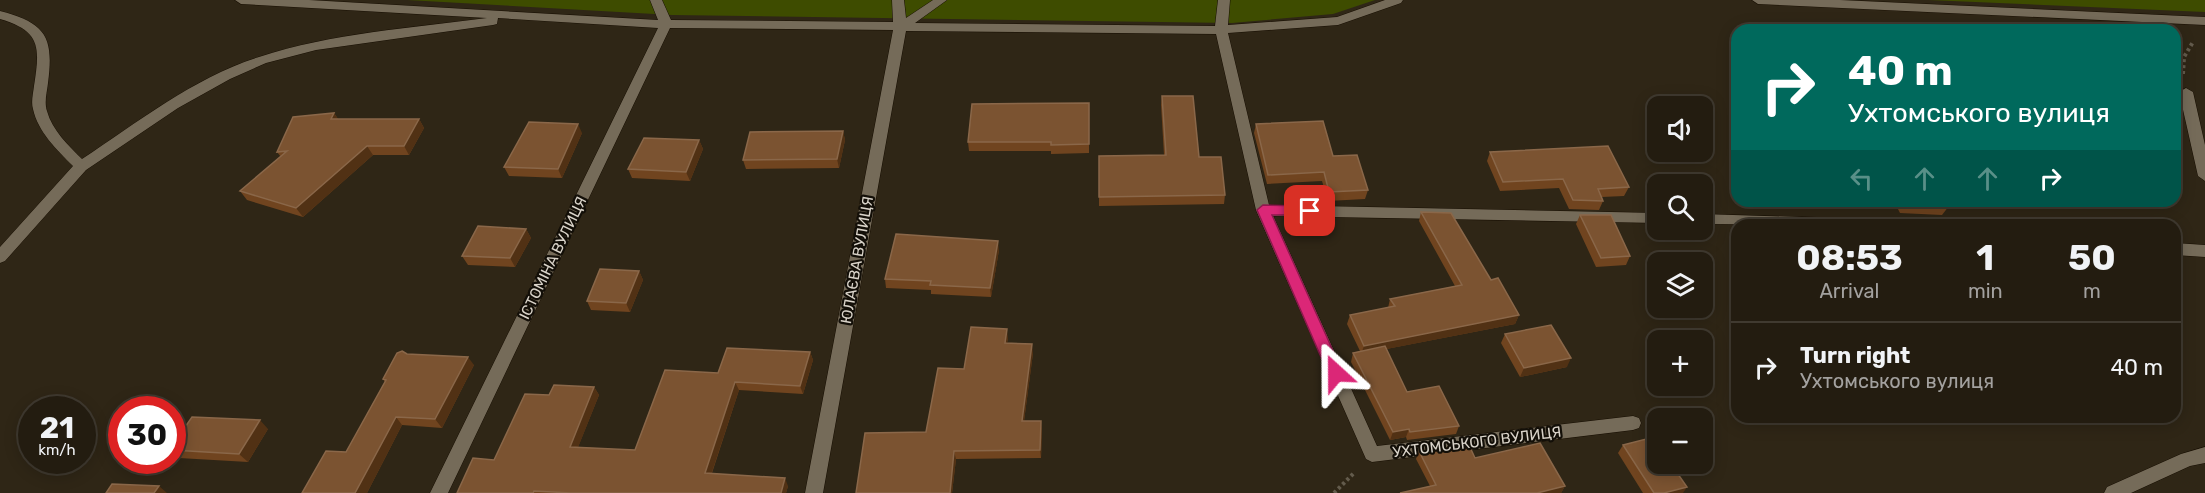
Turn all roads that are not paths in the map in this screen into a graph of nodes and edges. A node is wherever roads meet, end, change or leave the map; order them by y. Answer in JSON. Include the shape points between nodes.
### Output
{"nodes":[{"id":1,"x":241,"y":0,"type":"edge"},
{"id":2,"x":656,"y":0,"type":"edge"},
{"id":3,"x":898,"y":0,"type":"edge"},
{"id":4,"x":941,"y":0,"type":"edge"},
{"id":5,"x":1224,"y":0,"type":"edge"},
{"id":6,"x":1397,"y":0,"type":"edge"},
{"id":7,"x":1758,"y":0,"type":"edge"},
{"id":8,"x":0,"y":15,"type":"edge"},
{"id":9,"x":528,"y":16,"type":"junction"},
{"id":10,"x":2205,"y":21,"type":"edge"},
{"id":11,"x":666,"y":24,"type":"junction"},
{"id":12,"x":900,"y":27,"type":"junction"},
{"id":13,"x":1221,"y":30,"type":"junction"},
{"id":14,"x":2186,"y":92,"type":"road end"},
{"id":15,"x":81,"y":166,"type":"junction"},
{"id":16,"x":2205,"y":176,"type":"edge"},
{"id":17,"x":1263,"y":210,"type":"junction"},
{"id":18,"x":1647,"y":218,"type":"edge"},
{"id":19,"x":1713,"y":219,"type":"edge"},
{"id":20,"x":1731,"y":220,"type":"edge"},
{"id":21,"x":2181,"y":249,"type":"edge"},
{"id":22,"x":2205,"y":251,"type":"edge"},
{"id":23,"x":0,"y":257,"type":"edge"},
{"id":24,"x":1633,"y":423,"type":"dead end"},
{"id":25,"x":2205,"y":454,"type":"edge"},
{"id":26,"x":439,"y":493,"type":"edge"},
{"id":27,"x":814,"y":493,"type":"edge"},
{"id":28,"x":2113,"y":493,"type":"edge"}],
"edges":[{"from":1,"to":9,"type":"street"},
{"from":2,"to":11,"type":"street"},
{"from":3,"to":12,"type":"street","name":"ЮЛАЄВА ВУЛИЦЯ"},
{"from":4,"to":12,"type":"street"},
{"from":5,"to":13,"type":"street","name":"УХТОМСЬКОГО ВУЛИЦЯ"},
{"from":6,"to":13,"type":"street","via":[[1338,21]]},
{"from":7,"to":10,"type":"street"},
{"from":8,"to":15,"type":"street","via":[[31,25],[43,38],[45,56],[39,107],[50,135]]},
{"from":9,"to":11,"type":"street"},
{"from":9,"to":15,"type":"street","via":[[316,46],[262,60],[225,75],[173,105]]},
{"from":11,"to":12,"type":"street"},
{"from":11,"to":26,"type":"street","name":"ІСТОМІНА ВУЛИЦЯ"},
{"from":12,"to":13,"type":"street"},
{"from":12,"to":27,"type":"street","name":"ЮЛАЄВА ВУЛИЦЯ"},
{"from":13,"to":17,"type":"street","name":"УХТОМСЬКОГО ВУЛИЦЯ"},
{"from":14,"to":16,"type":"street"},
{"from":15,"to":23,"type":"street"},
{"from":17,"to":18,"type":"street"},
{"from":17,"to":24,"type":"street","name":"УХТОМСЬКОГО ВУЛИЦЯ","via":[[1372,454]]},
{"from":19,"to":20,"type":"street"},
{"from":21,"to":22,"type":"street"},
{"from":25,"to":28,"type":"street"}]}
